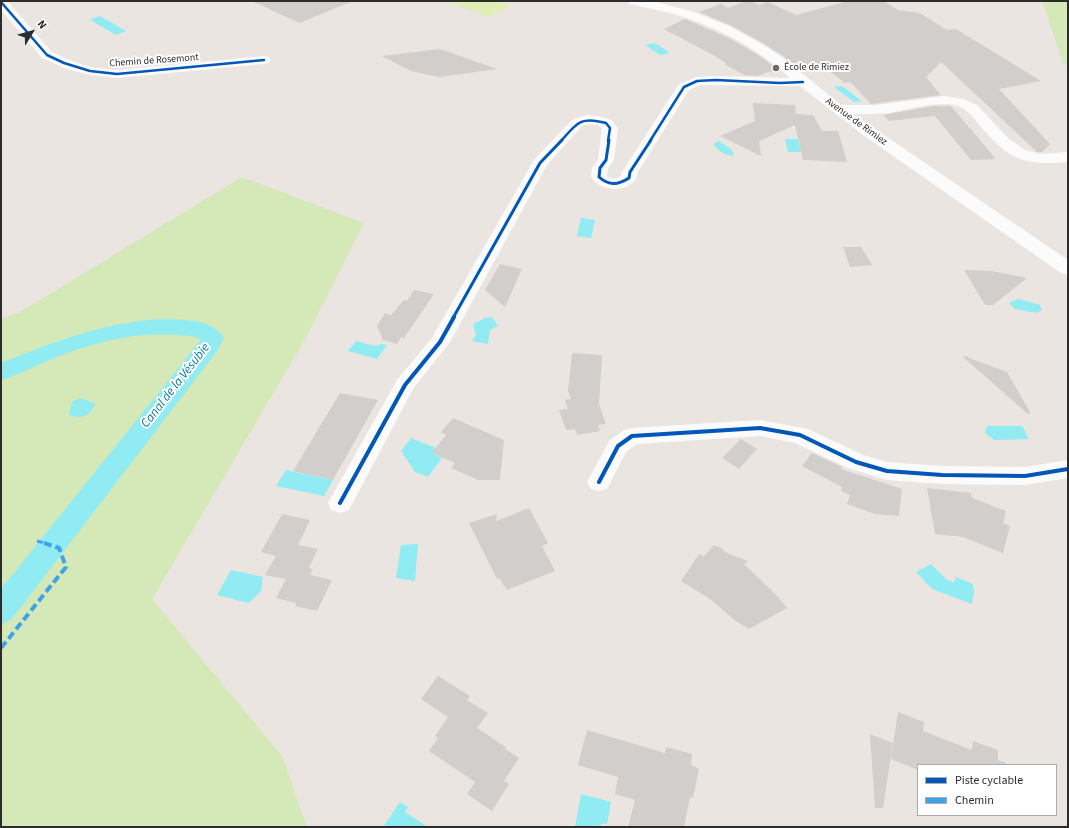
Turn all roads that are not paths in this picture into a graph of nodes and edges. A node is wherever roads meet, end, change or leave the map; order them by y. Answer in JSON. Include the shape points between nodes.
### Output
{"nodes":[{"id":1,"x":634,"y":1,"type":"edge"},
{"id":2,"x":1,"y":2,"type":"edge"},
{"id":3,"x":264,"y":60,"type":"dead end"},
{"id":4,"x":803,"y":82,"type":"junction"},
{"id":5,"x":838,"y":110,"type":"junction"},
{"id":6,"x":1068,"y":157,"type":"edge"},
{"id":7,"x":1068,"y":268,"type":"edge"},
{"id":8,"x":1068,"y":468,"type":"edge"},
{"id":9,"x":599,"y":482,"type":"dead end"},
{"id":10,"x":340,"y":503,"type":"dead end"}],
"edges":[{"from":1,"to":4,"type":"street","name":"Avenue de Rimiez","via":[[676,10],[729,31],[773,57]]},
{"from":2,"to":3,"type":"street","name":"Chemin de Rosemont","via":[[47,56],[75,68],[96,73],[117,74]]},
{"from":4,"to":5,"type":"street","name":"Avenue de Rimiez"},
{"from":4,"to":10,"type":"street","via":[[716,80],[698,81],[684,87],[630,172],[630,178],[618,184],[609,184],[599,176],[600,168],[606,160],[610,128],[606,123],[598,121],[587,120],[577,123],[540,163],[440,342],[405,385]]},
{"from":5,"to":6,"type":"street","via":[[880,110],[955,102],[972,108],[999,138],[1017,153],[1047,160]]},
{"from":5,"to":7,"type":"street","name":"Avenue de Rimiez"},
{"from":8,"to":9,"type":"street","via":[[1026,476],[942,475],[887,471],[856,462],[800,435],[760,428],[632,436],[618,446]]}]}
